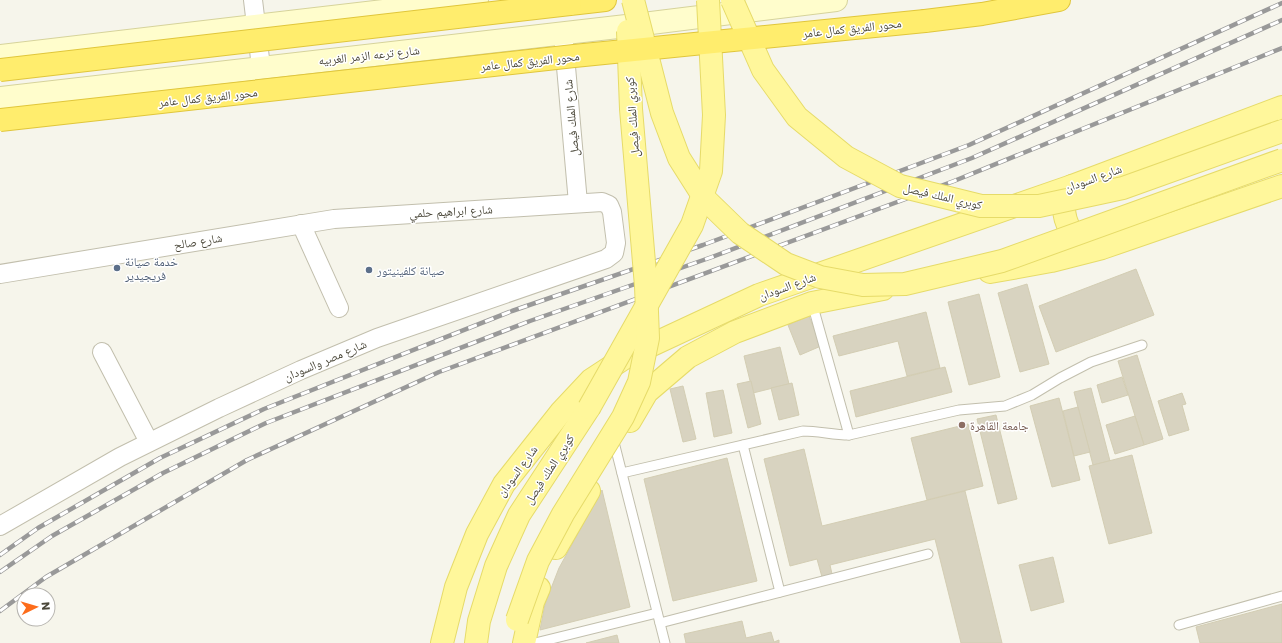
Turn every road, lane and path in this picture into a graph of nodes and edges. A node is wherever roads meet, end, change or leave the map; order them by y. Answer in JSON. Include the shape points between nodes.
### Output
{"nodes":[{"id":1,"x":253,"y":0,"type":"edge"},
{"id":2,"x":477,"y":0,"type":"edge"},
{"id":3,"x":605,"y":0,"type":"edge"},
{"id":4,"x":626,"y":0,"type":"edge"},
{"id":5,"x":634,"y":0,"type":"edge"},
{"id":6,"x":708,"y":0,"type":"edge"},
{"id":7,"x":836,"y":0,"type":"edge"},
{"id":8,"x":1059,"y":0,"type":"edge"},
{"id":9,"x":736,"y":4,"type":"edge"},
{"id":10,"x":256,"y":26,"type":"junction"},
{"id":11,"x":563,"y":33,"type":"junction"},
{"id":12,"x":0,"y":56,"type":"edge"},
{"id":13,"x":261,"y":67,"type":"junction"},
{"id":14,"x":0,"y":70,"type":"edge"},
{"id":15,"x":0,"y":98,"type":"edge"},
{"id":16,"x":1282,"y":107,"type":"edge"},
{"id":17,"x":0,"y":120,"type":"edge"},
{"id":18,"x":1282,"y":131,"type":"edge"},
{"id":19,"x":1282,"y":160,"type":"edge"},
{"id":20,"x":1072,"y":186,"type":"junction"},
{"id":21,"x":1282,"y":186,"type":"edge"},
{"id":22,"x":602,"y":202,"type":"joint"},
{"id":23,"x":578,"y":203,"type":"junction"},
{"id":24,"x":301,"y":224,"type":"junction"},
{"id":25,"x":1102,"y":248,"type":"junction"},
{"id":26,"x":0,"y":274,"type":"edge"},
{"id":27,"x":812,"y":303,"type":"junction"},
{"id":28,"x":339,"y":308,"type":"dead end"},
{"id":29,"x":1142,"y":345,"type":"dead end"},
{"id":30,"x":102,"y":352,"type":"dead end"},
{"id":31,"x":849,"y":435,"type":"junction"},
{"id":32,"x":149,"y":442,"type":"junction"},
{"id":33,"x":743,"y":445,"type":"junction"},
{"id":34,"x":615,"y":446,"type":"junction"},
{"id":35,"x":622,"y":473,"type":"junction"},
{"id":36,"x":2,"y":521,"type":"edge"},
{"id":37,"x":928,"y":554,"type":"dead end"},
{"id":38,"x":780,"y":592,"type":"junction"},
{"id":39,"x":1282,"y":596,"type":"edge"},
{"id":40,"x":657,"y":613,"type":"junction"},
{"id":41,"x":660,"y":623,"type":"junction"},
{"id":42,"x":1179,"y":624,"type":"dead end"},
{"id":43,"x":442,"y":643,"type":"edge"},
{"id":44,"x":476,"y":643,"type":"edge"},
{"id":45,"x":513,"y":643,"type":"edge"},
{"id":46,"x":524,"y":643,"type":"edge"},
{"id":47,"x":535,"y":643,"type":"edge"},
{"id":48,"x":665,"y":643,"type":"edge"}],
"edges":[{"from":1,"to":10,"type":"street"},
{"from":2,"to":10,"type":"main road"},
{"from":3,"to":14,"type":"highway","bridge":true},
{"from":4,"to":45,"type":"main road","name":"كوبري الملك فيصل","bridge":true,"via":[[631,109],[648,338],[639,382],[623,417],[563,514],[538,561],[517,620]]},
{"from":5,"to":19,"type":"main road","name":"كوبري الملك فيصل","bridge":true,"via":[[662,113],[679,158],[706,199],[740,233],[786,264],[820,277],[863,285],[905,284],[1002,261]]},
{"from":6,"to":44,"type":"main road","name":"كوبري الملك فيصل","bridge":true,"via":[[714,115],[710,171],[692,225],[589,408],[519,515],[496,566],[479,621]]},
{"from":7,"to":9,"type":"main road","name":"شارع ترعه الزمر الغربيه"},
{"from":8,"to":17,"type":"highway","name":"محور الفريق كمال عامر","bridge":true,"via":[[924,21],[566,56]]},
{"from":9,"to":11,"type":"main road","name":"شارع ترعه الزمر الغربيه"},
{"from":9,"to":18,"type":"main road","name":"كوبري الملك فيصل","bridge":true,"via":[[763,70],[797,117],[846,157],[900,186],[980,206],[1039,206],[1124,188]]},
{"from":10,"to":12,"type":"main road"},
{"from":10,"to":13,"type":"street"},
{"from":11,"to":13,"type":"main road","name":"شارع ترعه الزمر الغربيه"},
{"from":11,"to":23,"type":"street","name":"شارع الملك فيصل"},
{"from":13,"to":15,"type":"main road","name":"شارع ترعه الزمر الغربيه"},
{"from":16,"to":20,"type":"main road","name":"شارع السودان"},
{"from":20,"to":25,"type":"main road","via":[[1064,206],[1068,226],[1082,242]]},
{"from":20,"to":43,"type":"main road","name":"شارع السودان","via":[[759,295],[626,357],[591,380],[561,412],[504,484],[477,534],[458,581]]},
{"from":21,"to":25,"type":"main road","name":"شارع السودان"},
{"from":22,"to":23,"type":"street","name":"شارع ابراهيم حلمي"},
{"from":22,"to":32,"type":"street","name":"شارع مصر والسودان","via":[[609,205],[612,212],[616,243],[614,253],[606,259],[377,338],[301,370]]},
{"from":23,"to":24,"type":"street","name":"شارع ابراهيم حلمي","via":[[378,215]]},
{"from":24,"to":26,"type":"street","name":"شارع صالح"},
{"from":24,"to":28,"type":"street"},
{"from":25,"to":27,"type":"main road","name":"شارع السودان","via":[[1051,261]]},
{"from":27,"to":31,"type":"lane"},
{"from":27,"to":34,"type":"main road","name":"شارع السودان","via":[[735,332],[688,357],[647,392]]},
{"from":29,"to":31,"type":"lane","via":[[1091,362],[1032,395],[1006,406],[959,410]]},
{"from":30,"to":32,"type":"street"},
{"from":31,"to":33,"type":"lane","via":[[803,431]]},
{"from":32,"to":36,"type":"street","name":"شارع مصر والسودان"},
{"from":33,"to":35,"type":"lane"},
{"from":33,"to":38,"type":"lane"},
{"from":34,"to":35,"type":"lane"},
{"from":34,"to":46,"type":"main road","name":"شارع السودان","via":[[550,558],[533,602]]},
{"from":35,"to":40,"type":"lane"},
{"from":37,"to":38,"type":"lane"},
{"from":38,"to":41,"type":"lane"},
{"from":39,"to":42,"type":"lane"},
{"from":40,"to":41,"type":"lane"},
{"from":40,"to":47,"type":"lane"},
{"from":41,"to":48,"type":"lane"}]}
